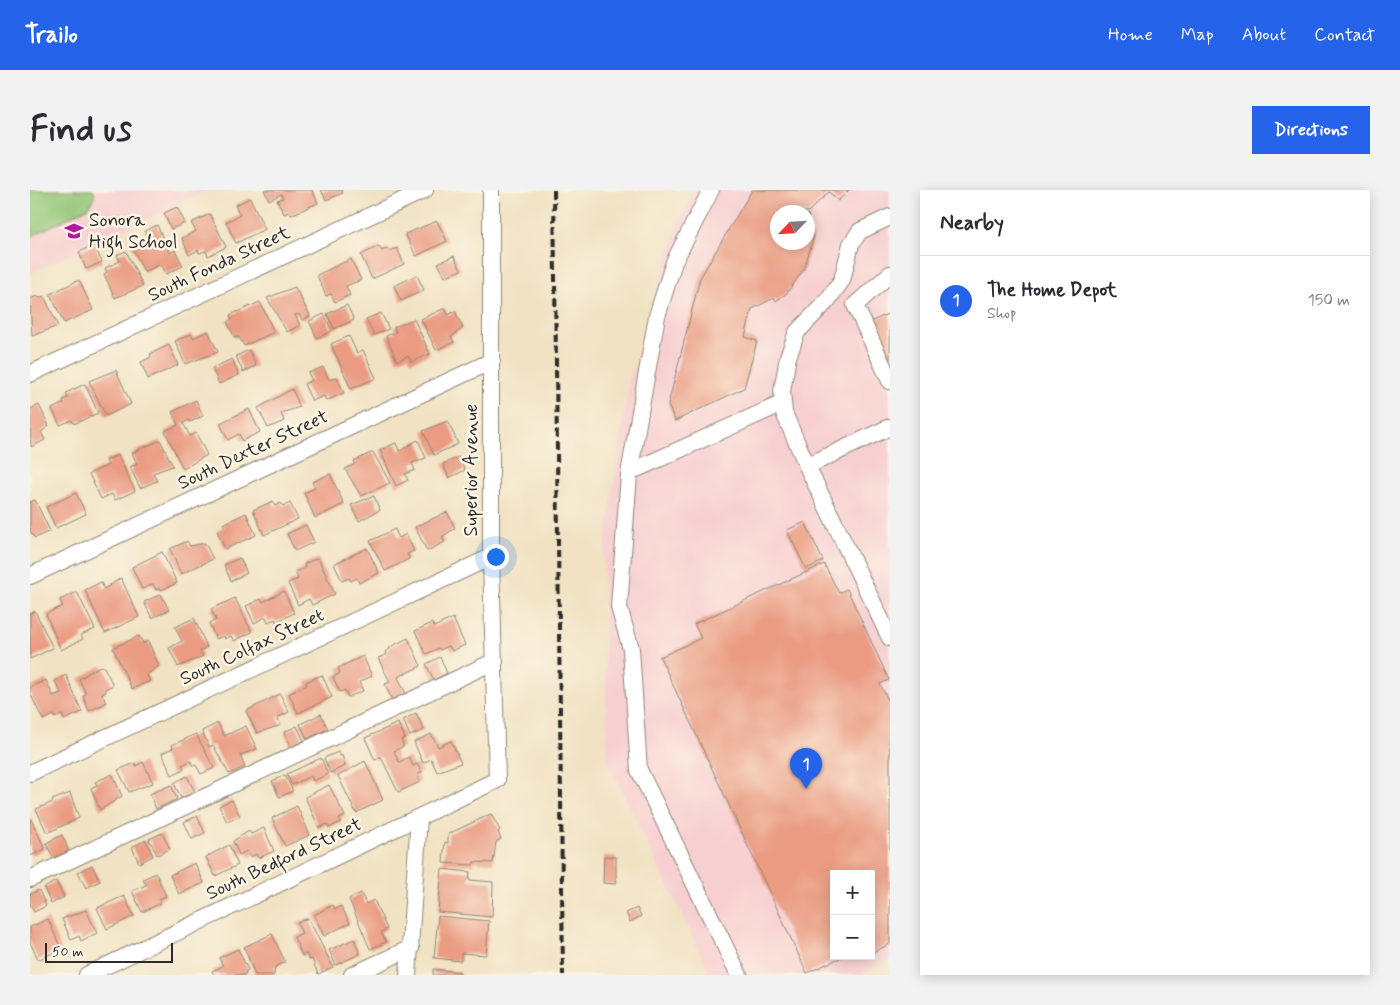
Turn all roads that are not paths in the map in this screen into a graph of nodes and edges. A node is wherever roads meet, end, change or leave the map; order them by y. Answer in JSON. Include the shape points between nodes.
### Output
{"nodes":[{"id":1,"x":424,"y":190,"type":"edge"},
{"id":2,"x":491,"y":190,"type":"edge"},
{"id":3,"x":711,"y":190,"type":"edge"},
{"id":4,"x":890,"y":217,"type":"edge"},
{"id":5,"x":890,"y":274,"type":"edge"},
{"id":6,"x":492,"y":361,"type":"junction"},
{"id":7,"x":30,"y":374,"type":"edge"},
{"id":8,"x":890,"y":381,"type":"edge"},
{"id":9,"x":783,"y":403,"type":"junction"},
{"id":10,"x":890,"y":427,"type":"edge"},
{"id":11,"x":807,"y":466,"type":"junction"},
{"id":12,"x":630,"y":472,"type":"junction"},
{"id":13,"x":491,"y":557,"type":"junction"},
{"id":14,"x":30,"y":576,"type":"edge"},
{"id":15,"x":890,"y":638,"type":"edge"},
{"id":16,"x":495,"y":661,"type":"junction"},
{"id":17,"x":30,"y":773,"type":"edge"},
{"id":18,"x":497,"y":780,"type":"joint"},
{"id":19,"x":419,"y":817,"type":"junction"},
{"id":20,"x":30,"y":879,"type":"edge"},
{"id":21,"x":411,"y":948,"type":"junction"},
{"id":22,"x":87,"y":975,"type":"edge"},
{"id":23,"x":352,"y":975,"type":"edge"},
{"id":24,"x":408,"y":975,"type":"edge"},
{"id":25,"x":739,"y":975,"type":"edge"}],
"edges":[{"from":1,"to":7,"type":"street","name":"South Fonda Street"},
{"from":2,"to":6,"type":"street","name":"Superior Avenue"},
{"from":3,"to":12,"type":"street","via":[[674,262],[657,316]]},
{"from":4,"to":9,"type":"street","via":[[860,231],[851,244],[842,280],[797,332],[788,357]]},
{"from":5,"to":8,"type":"street","via":[[855,305]]},
{"from":6,"to":13,"type":"street","name":"Superior Avenue"},
{"from":6,"to":14,"type":"street","name":"South Dexter Street"},
{"from":9,"to":11,"type":"street","via":[[784,413]]},
{"from":9,"to":12,"type":"street"},
{"from":10,"to":11,"type":"street"},
{"from":11,"to":15,"type":"street"},
{"from":12,"to":25,"type":"street","via":[[619,607],[631,649],[639,770]]},
{"from":13,"to":16,"type":"street","name":"Superior Avenue"},
{"from":13,"to":17,"type":"street","name":"South Colfax Street"},
{"from":16,"to":18,"type":"street","name":"Superior Avenue"},
{"from":16,"to":20,"type":"street"},
{"from":18,"to":19,"type":"street","name":"South Bedford Street"},
{"from":19,"to":21,"type":"street"},
{"from":19,"to":22,"type":"street","name":"South Bedford Street"},
{"from":21,"to":23,"type":"street"},
{"from":21,"to":24,"type":"street"}]}
